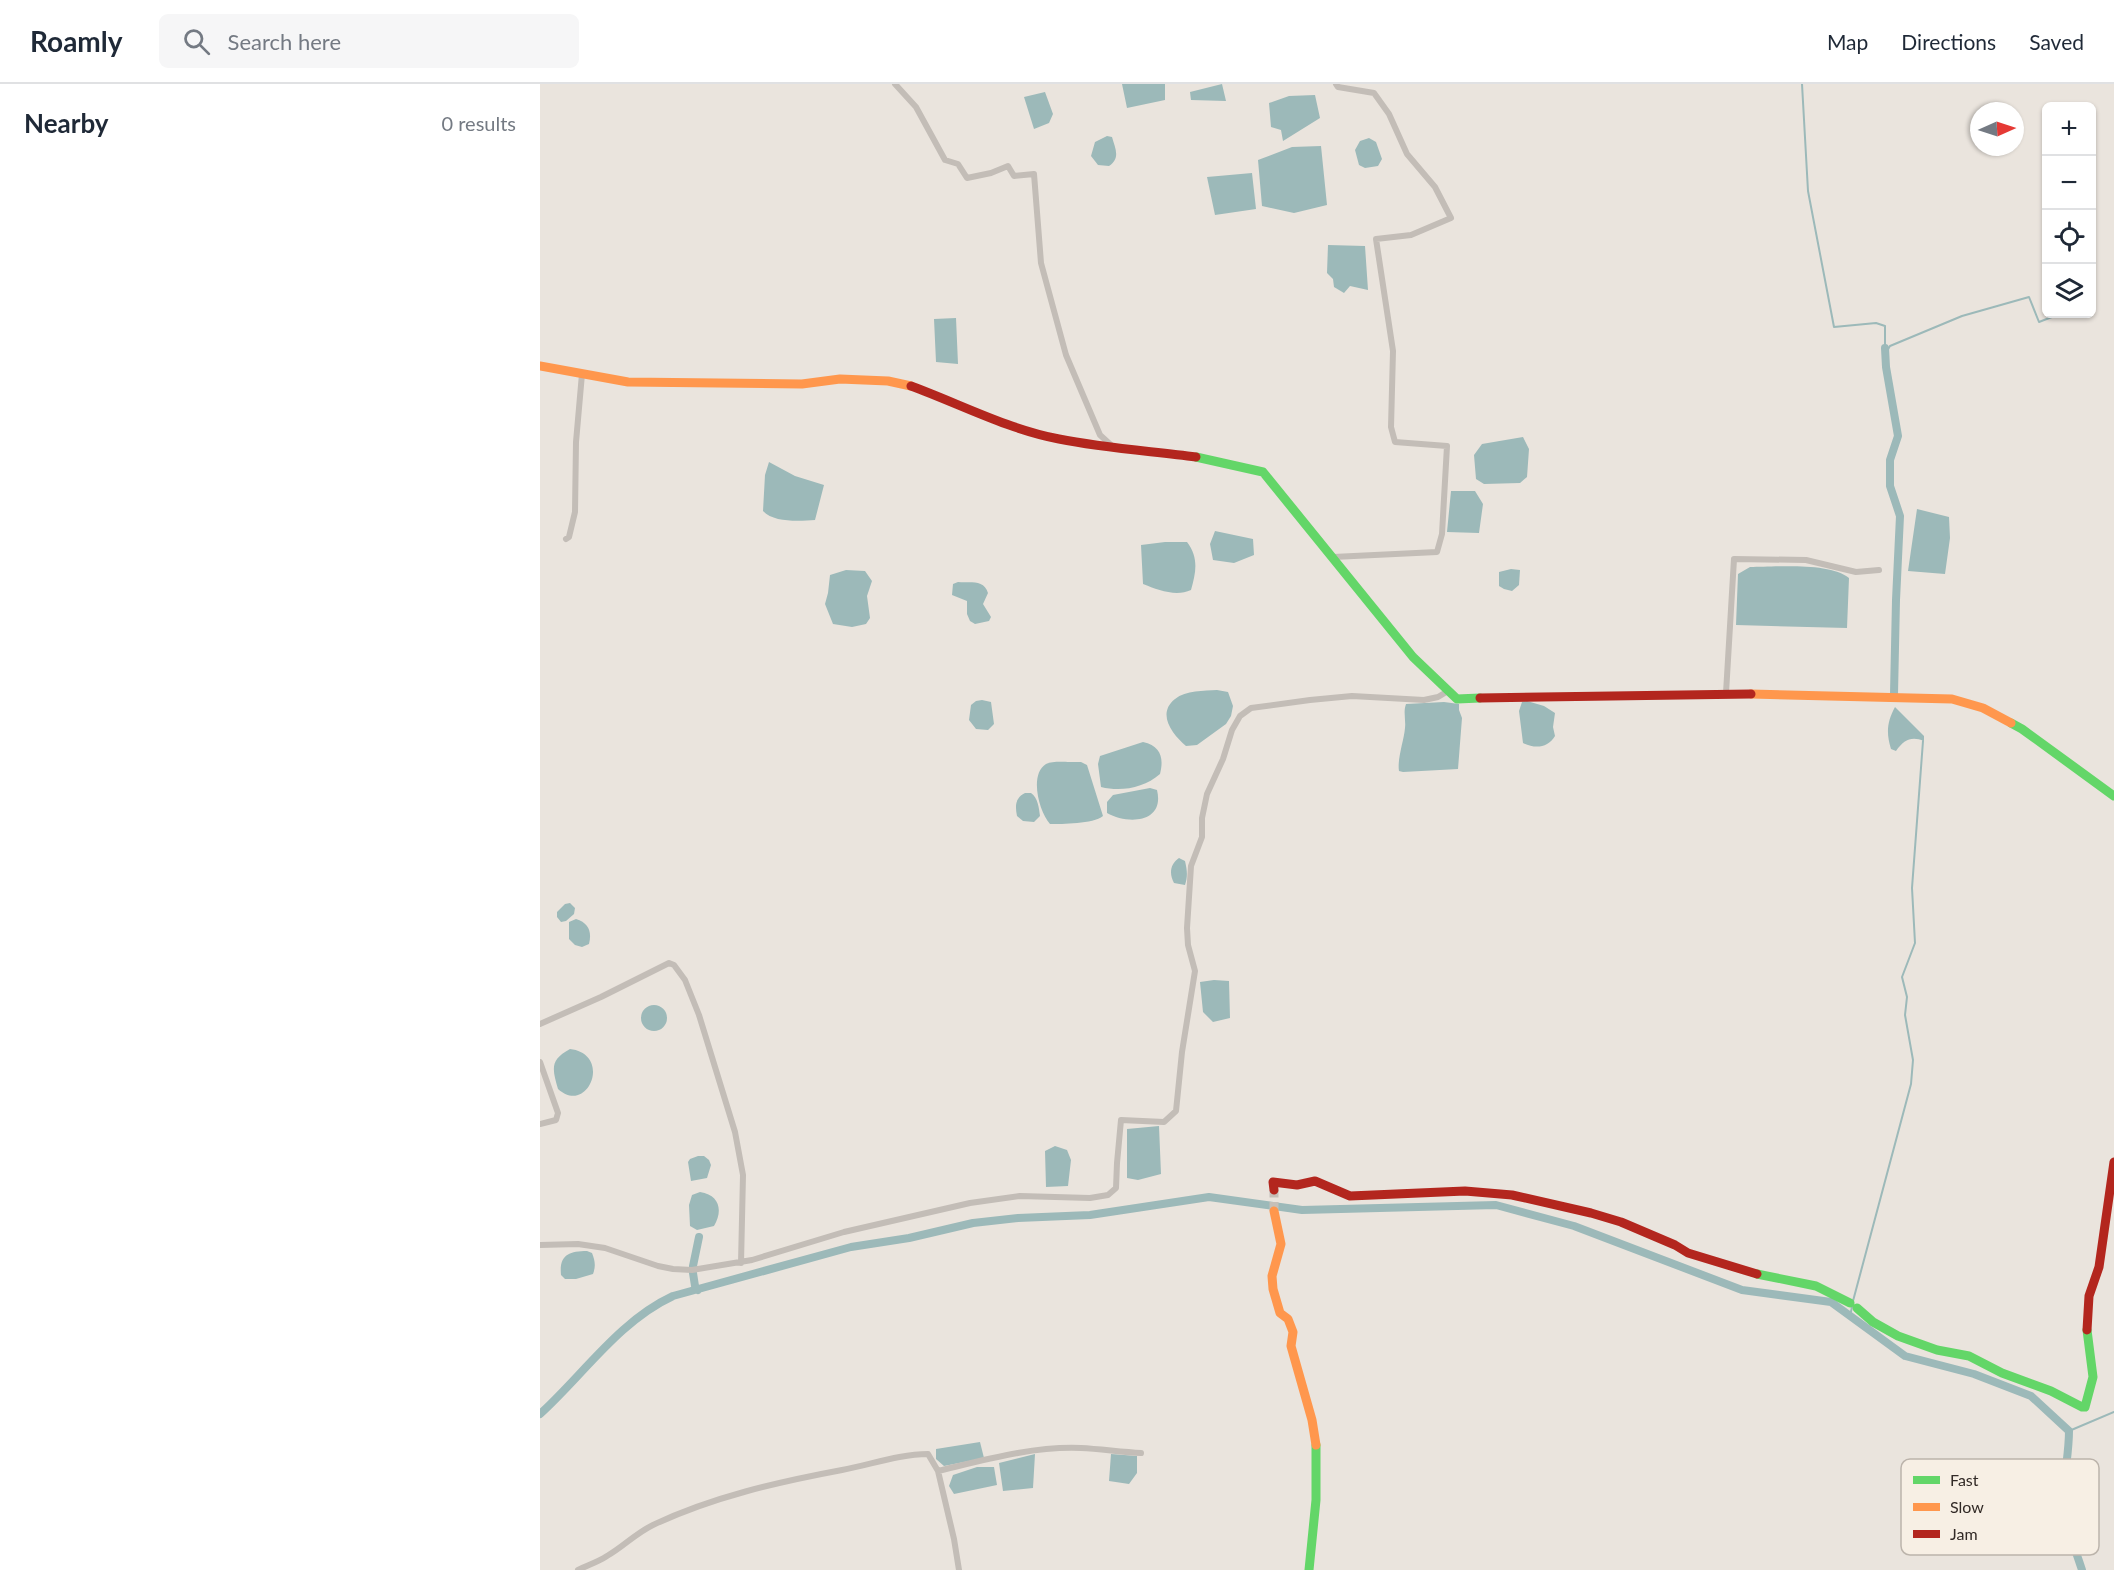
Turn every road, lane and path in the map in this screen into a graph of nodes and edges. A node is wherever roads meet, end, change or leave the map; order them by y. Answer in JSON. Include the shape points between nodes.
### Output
{"nodes":[{"id":1,"x":895,"y":84,"type":"edge"},
{"id":2,"x":1336,"y":84,"type":"edge"},
{"id":3,"x":540,"y":366,"type":"edge"},
{"id":4,"x":582,"y":374,"type":"junction"},
{"id":5,"x":1111,"y":446,"type":"junction"},
{"id":6,"x":566,"y":539,"type":"dead end"},
{"id":7,"x":1333,"y":556,"type":"junction"},
{"id":8,"x":1879,"y":570,"type":"dead end"},
{"id":9,"x":1448,"y":691,"type":"junction"},
{"id":10,"x":1726,"y":693,"type":"junction"},
{"id":11,"x":2114,"y":796,"type":"edge"},
{"id":12,"x":540,"y":1024,"type":"edge"},
{"id":13,"x":540,"y":1062,"type":"edge"},
{"id":14,"x":540,"y":1124,"type":"edge"},
{"id":15,"x":2114,"y":1162,"type":"edge"},
{"id":16,"x":1274,"y":1190,"type":"dead end"},
{"id":17,"x":1274,"y":1212,"type":"tunnel mouth"},
{"id":18,"x":540,"y":1245,"type":"edge"},
{"id":19,"x":741,"y":1263,"type":"junction"},
{"id":20,"x":1141,"y":1453,"type":"dead end"},
{"id":21,"x":938,"y":1471,"type":"junction"},
{"id":22,"x":578,"y":1570,"type":"edge"},
{"id":23,"x":959,"y":1570,"type":"edge"},
{"id":24,"x":1309,"y":1570,"type":"edge"}],
"edges":[{"from":1,"to":5,"type":"street","via":[[916,107],[945,160],[958,164],[967,178],[1008,166],[1014,176],[1034,174],[1041,263],[1066,355],[1100,435]]},
{"from":2,"to":7,"type":"street","via":[[1374,93],[1389,114],[1407,154],[1435,188],[1451,218],[1411,235],[1376,238],[1393,351],[1391,427],[1395,442],[1447,446],[1442,534],[1437,552]]},
{"from":3,"to":4,"type":"street"},
{"from":4,"to":5,"type":"street","via":[[638,382],[888,381],[953,401],[1008,425],[1058,439]]},
{"from":4,"to":6,"type":"street","via":[[575,512]]},
{"from":5,"to":7,"type":"street","via":[[1263,472]]},
{"from":7,"to":9,"type":"street","via":[[1413,657]]},
{"from":8,"to":10,"type":"street","via":[[1856,572],[1806,560],[1734,559]]},
{"from":9,"to":10,"type":"street","via":[[1457,699]]},
{"from":9,"to":19,"type":"street","via":[[1424,700],[1352,696],[1310,700],[1251,708],[1240,716],[1207,794],[1202,837],[1191,866],[1187,928],[1195,971],[1176,1111],[1164,1122],[1121,1120],[1116,1188],[1108,1195],[1080,1199],[1020,1196],[970,1203],[844,1232]]},
{"from":10,"to":11,"type":"street","via":[[1952,699],[1983,708],[2022,729]]},
{"from":12,"to":19,"type":"street","via":[[658,967],[674,965],[685,980],[699,1015],[735,1132],[743,1175]]},
{"from":13,"to":14,"type":"street","via":[[558,1113],[556,1120]]},
{"from":15,"to":16,"type":"street","via":[[2099,1266],[2089,1296],[2087,1333],[2093,1377],[2085,1407],[1969,1356],[1898,1336],[1872,1322],[1841,1297],[1802,1281],[1730,1268],[1591,1213],[1512,1195],[1465,1191],[1350,1196],[1315,1181],[1297,1185],[1273,1182]]},
{"from":17,"to":24,"type":"street","via":[[1281,1244],[1272,1275],[1274,1296],[1293,1332],[1291,1346],[1314,1433],[1316,1489]]},
{"from":18,"to":19,"type":"street","via":[[605,1248],[674,1269]]},
{"from":20,"to":21,"type":"street","via":[[1057,1449],[1002,1456]]},
{"from":21,"to":22,"type":"street","via":[[928,1454],[913,1454],[783,1481],[651,1526],[608,1556]]},
{"from":21,"to":23,"type":"street"}]}
